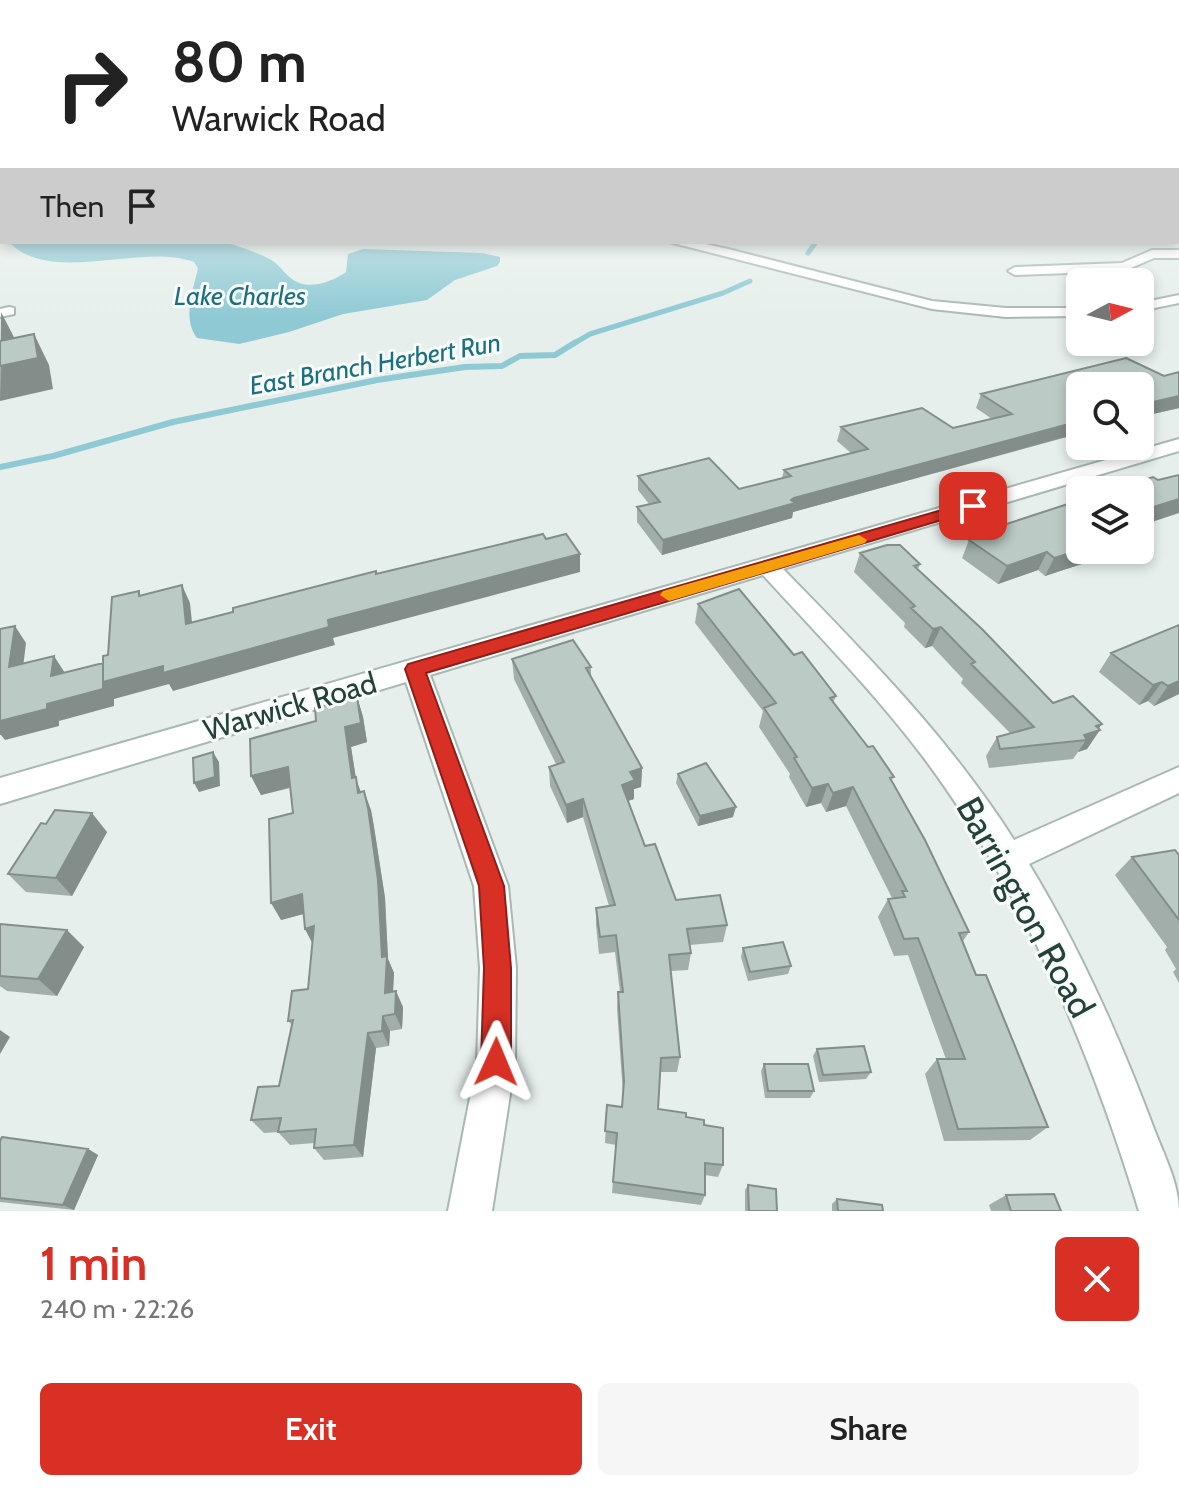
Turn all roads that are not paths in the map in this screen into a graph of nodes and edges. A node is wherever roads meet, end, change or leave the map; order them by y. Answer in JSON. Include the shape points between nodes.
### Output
{"nodes":[{"id":1,"x":686,"y":244,"type":"edge"},
{"id":2,"x":1179,"y":254,"type":"edge"},
{"id":3,"x":1015,"y":271,"type":"dead end"},
{"id":4,"x":1179,"y":299,"type":"edge"},
{"id":5,"x":1154,"y":304,"type":"edge"},
{"id":6,"x":1066,"y":312,"type":"edge"},
{"id":7,"x":1179,"y":445,"type":"edge"},
{"id":8,"x":768,"y":567,"type":"junction"},
{"id":9,"x":415,"y":669,"type":"junction"},
{"id":10,"x":1179,"y":779,"type":"edge"},
{"id":11,"x":0,"y":791,"type":"edge"},
{"id":12,"x":1008,"y":858,"type":"junction"},
{"id":13,"x":470,"y":1211,"type":"edge"},
{"id":14,"x":1161,"y":1211,"type":"edge"}],
"edges":[{"from":1,"to":6,"type":"street","via":[[940,306]]},
{"from":2,"to":3,"type":"street","via":[[1152,254],[1124,267]]},
{"from":4,"to":5,"type":"street"},
{"from":7,"to":8,"type":"street","name":"Warwick Road"},
{"from":8,"to":9,"type":"street","name":"Warwick Road"},
{"from":8,"to":12,"type":"street","name":"Barrington Road","via":[[953,774]]},
{"from":9,"to":11,"type":"street","name":"Warwick Road"},
{"from":9,"to":13,"type":"street","via":[[491,886],[498,968],[496,1062]]},
{"from":10,"to":12,"type":"street"},
{"from":12,"to":14,"type":"street","name":"Barrington Road","via":[[1059,950],[1099,1042]]}]}
